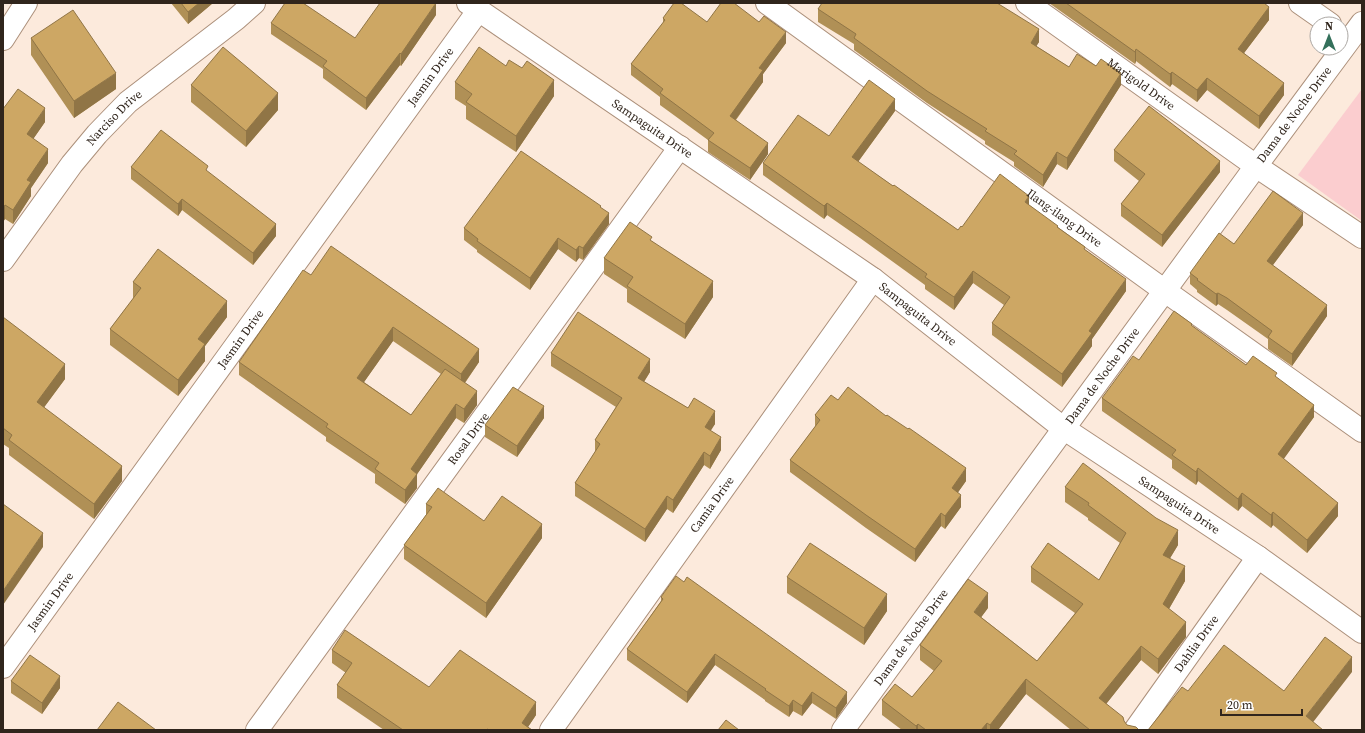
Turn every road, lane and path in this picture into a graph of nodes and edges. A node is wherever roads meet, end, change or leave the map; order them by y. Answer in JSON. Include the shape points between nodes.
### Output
{"nodes":[{"id":1,"x":26,"y":3,"type":"edge"},
{"id":2,"x":254,"y":3,"type":"edge"},
{"id":3,"x":767,"y":3,"type":"edge"},
{"id":4,"x":1027,"y":3,"type":"edge"},
{"id":5,"x":1300,"y":3,"type":"edge"},
{"id":6,"x":473,"y":7,"type":"edge"},
{"id":7,"x":1319,"y":16,"type":"edge"},
{"id":8,"x":1354,"y":35,"type":"edge"},
{"id":9,"x":3,"y":39,"type":"edge"},
{"id":10,"x":680,"y":147,"type":"junction"},
{"id":11,"x":1256,"y":166,"type":"junction"},
{"id":12,"x":1362,"y":238,"type":"edge"},
{"id":13,"x":3,"y":260,"type":"edge"},
{"id":14,"x":873,"y":279,"type":"junction"},
{"id":15,"x":1165,"y":291,"type":"junction"},
{"id":16,"x":1063,"y":428,"type":"junction"},
{"id":17,"x":1362,"y":431,"type":"edge"},
{"id":18,"x":1258,"y":557,"type":"junction"},
{"id":19,"x":1362,"y":632,"type":"edge"},
{"id":20,"x":3,"y":667,"type":"edge"},
{"id":21,"x":257,"y":730,"type":"edge"},
{"id":22,"x":551,"y":730,"type":"edge"},
{"id":23,"x":843,"y":730,"type":"edge"},
{"id":24,"x":1134,"y":730,"type":"edge"}],
"edges":[{"from":1,"to":9,"type":"street"},
{"from":2,"to":13,"type":"street","name":"Narciso Drive","via":[[128,102],[72,164]]},
{"from":3,"to":15,"type":"street","name":"Ilang-ilang Drive"},
{"from":4,"to":11,"type":"street","name":"Marigold Drive"},
{"from":5,"to":7,"type":"street"},
{"from":6,"to":10,"type":"street","name":"Sampaguita Drive"},
{"from":6,"to":20,"type":"street","name":"Jasmin Drive"},
{"from":8,"to":11,"type":"street","name":"Dama de Noche Drive"},
{"from":10,"to":14,"type":"street","name":"Sampaguita Drive"},
{"from":10,"to":21,"type":"street","name":"Rosal Drive"},
{"from":11,"to":12,"type":"street","name":"Marigold Drive"},
{"from":11,"to":15,"type":"street","name":"Dama de Noche Drive"},
{"from":14,"to":16,"type":"street","name":"Sampaguita Drive"},
{"from":14,"to":22,"type":"street","name":"Camia Drive"},
{"from":15,"to":16,"type":"street","name":"Dama de Noche Drive"},
{"from":15,"to":17,"type":"street","name":"Ilang-ilang Drive"},
{"from":16,"to":18,"type":"street","name":"Sampaguita Drive"},
{"from":16,"to":23,"type":"street","name":"Dama de Noche Drive"},
{"from":18,"to":19,"type":"street","name":"Sampaguita Drive"},
{"from":18,"to":24,"type":"street","name":"Dahlia Drive"}]}
